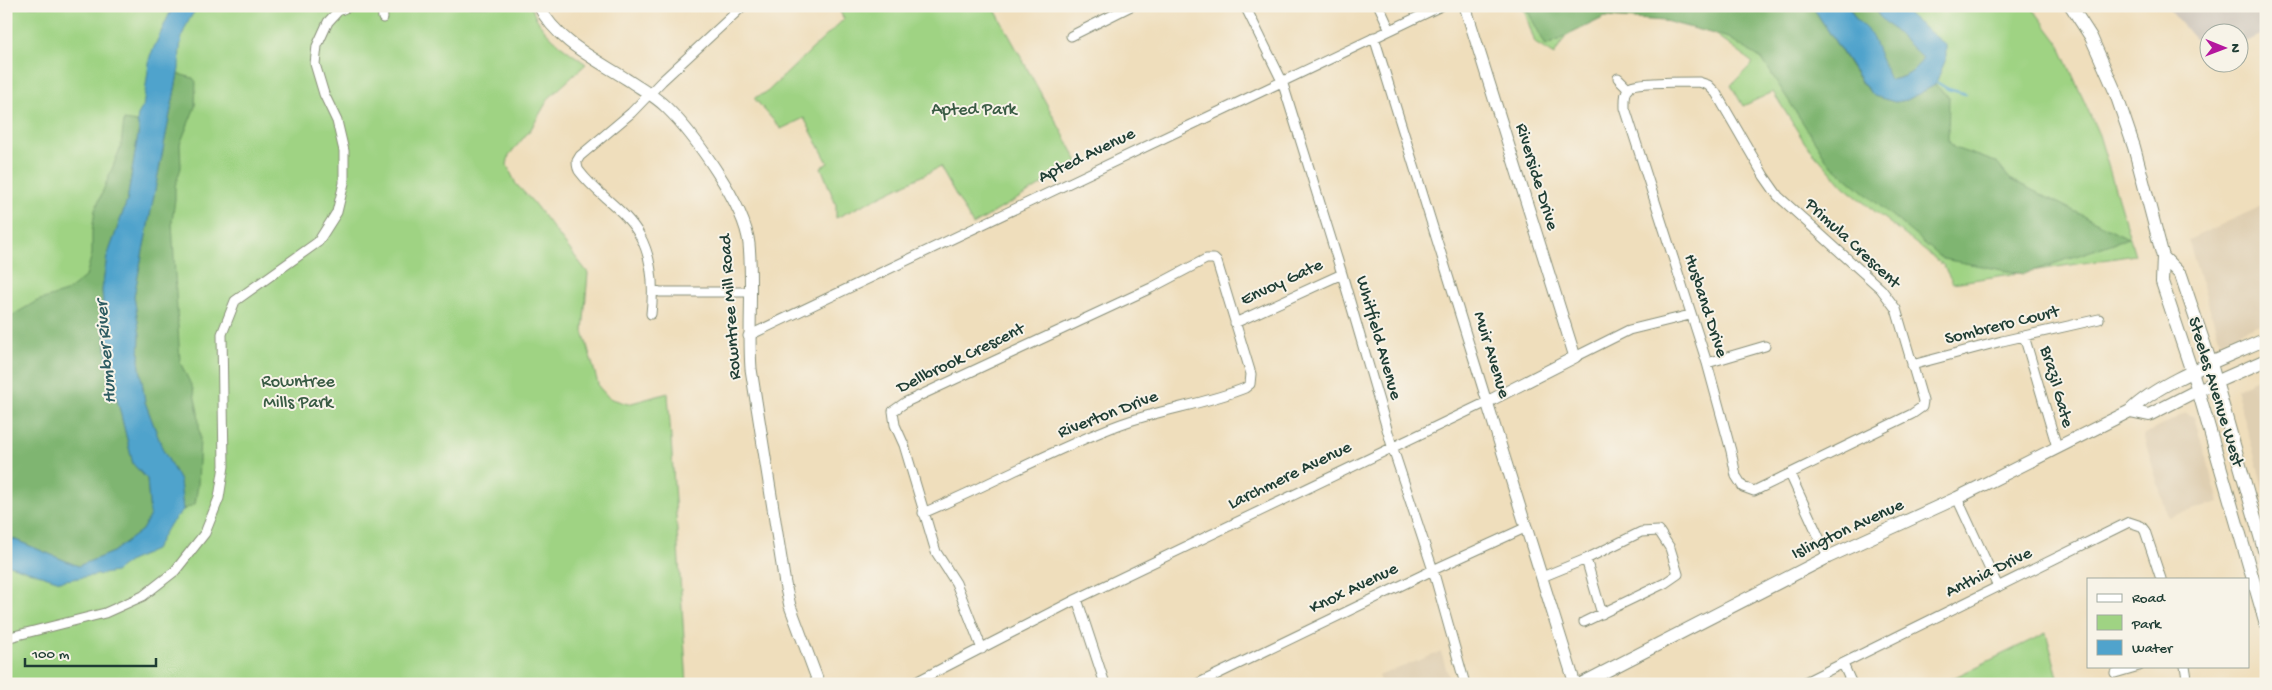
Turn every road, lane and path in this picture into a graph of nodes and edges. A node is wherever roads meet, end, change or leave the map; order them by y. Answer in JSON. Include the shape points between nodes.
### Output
{"nodes":[{"id":1,"x":350,"y":6,"type":"edge"},
{"id":2,"x":382,"y":6,"type":"edge"},
{"id":3,"x":539,"y":6,"type":"edge"},
{"id":4,"x":743,"y":6,"type":"edge"},
{"id":5,"x":1131,"y":6,"type":"edge"},
{"id":6,"x":1245,"y":6,"type":"edge"},
{"id":7,"x":1379,"y":6,"type":"edge"},
{"id":8,"x":1441,"y":6,"type":"edge"},
{"id":9,"x":1464,"y":6,"type":"edge"},
{"id":10,"x":2071,"y":6,"type":"edge"},
{"id":11,"x":383,"y":18,"type":"dead end"},
{"id":12,"x":1390,"y":30,"type":"junction"},
{"id":13,"x":1072,"y":36,"type":"dead end"},
{"id":14,"x":1374,"y":37,"type":"junction"},
{"id":15,"x":1618,"y":78,"type":"dead end"},
{"id":16,"x":1282,"y":81,"type":"junction"},
{"id":17,"x":1630,"y":87,"type":"junction"},
{"id":18,"x":649,"y":94,"type":"junction"},
{"id":19,"x":2163,"y":257,"type":"junction"},
{"id":20,"x":1342,"y":274,"type":"junction"},
{"id":21,"x":654,"y":290,"type":"junction"},
{"id":22,"x":749,"y":292,"type":"junction"},
{"id":23,"x":651,"y":314,"type":"dead end"},
{"id":24,"x":1690,"y":316,"type":"junction"},
{"id":25,"x":2100,"y":319,"type":"dead end"},
{"id":26,"x":1235,"y":323,"type":"junction"},
{"id":27,"x":748,"y":336,"type":"junction"},
{"id":28,"x":2024,"y":336,"type":"junction"},
{"id":29,"x":2266,"y":339,"type":"edge"},
{"id":30,"x":1765,"y":346,"type":"dead end"},
{"id":31,"x":1575,"y":357,"type":"junction"},
{"id":32,"x":2266,"y":360,"type":"edge"},
{"id":33,"x":1707,"y":363,"type":"junction"},
{"id":34,"x":2211,"y":364,"type":"junction"},
{"id":35,"x":1912,"y":365,"type":"junction"},
{"id":36,"x":2192,"y":373,"type":"junction"},
{"id":37,"x":2217,"y":383,"type":"junction"},
{"id":38,"x":2198,"y":390,"type":"junction"},
{"id":39,"x":1487,"y":402,"type":"junction"},
{"id":40,"x":2130,"y":411,"type":"junction"},
{"id":41,"x":1392,"y":446,"type":"junction"},
{"id":42,"x":2057,"y":447,"type":"junction"},
{"id":43,"x":1790,"y":474,"type":"junction"},
{"id":44,"x":1957,"y":498,"type":"junction"},
{"id":45,"x":924,"y":513,"type":"junction"},
{"id":46,"x":1527,"y":527,"type":"junction"},
{"id":47,"x":1828,"y":557,"type":"junction"},
{"id":48,"x":2266,"y":557,"type":"edge"},
{"id":49,"x":1586,"y":559,"type":"junction"},
{"id":50,"x":1432,"y":570,"type":"junction"},
{"id":51,"x":1542,"y":577,"type":"junction"},
{"id":52,"x":2161,"y":578,"type":"edge"},
{"id":53,"x":1998,"y":587,"type":"junction"},
{"id":54,"x":1077,"y":599,"type":"junction"},
{"id":55,"x":1602,"y":614,"type":"junction"},
{"id":56,"x":1584,"y":622,"type":"dead end"},
{"id":57,"x":2266,"y":624,"type":"edge"},
{"id":58,"x":6,"y":638,"type":"edge"},
{"id":59,"x":982,"y":649,"type":"junction"},
{"id":60,"x":1843,"y":664,"type":"junction"},
{"id":61,"x":2132,"y":668,"type":"edge"},
{"id":62,"x":2185,"y":668,"type":"edge"},
{"id":63,"x":2115,"y":673,"type":"dead end"},
{"id":64,"x":819,"y":684,"type":"edge"},
{"id":65,"x":912,"y":684,"type":"edge"},
{"id":66,"x":1104,"y":684,"type":"edge"},
{"id":67,"x":1197,"y":684,"type":"edge"},
{"id":68,"x":1465,"y":684,"type":"edge"},
{"id":69,"x":1575,"y":684,"type":"edge"},
{"id":70,"x":1581,"y":684,"type":"edge"},
{"id":71,"x":1801,"y":684,"type":"edge"},
{"id":72,"x":1852,"y":684,"type":"edge"},
{"id":73,"x":2188,"y":684,"type":"edge"}],
"edges":[{"from":1,"to":58,"type":"street","via":[[338,11],[328,22],[317,46],[315,64],[337,121],[344,151],[344,183],[337,212],[318,242],[235,301],[222,334],[224,466],[219,498],[205,533],[175,571],[143,596],[105,612]]},
{"from":2,"to":11,"type":"street"},
{"from":3,"to":18,"type":"street","name":"Rowntree Mill Road","via":[[559,33]]},
{"from":4,"to":18,"type":"street"},
{"from":5,"to":13,"type":"street"},
{"from":6,"to":16,"type":"street","name":"Whitfield Avenue"},
{"from":7,"to":12,"type":"street"},
{"from":8,"to":12,"type":"street","name":"Apted Avenue"},
{"from":9,"to":31,"type":"street","name":"Riverside Drive"},
{"from":10,"to":19,"type":"main road","name":"Steeles Avenue West","via":[[2091,38],[2115,91],[2134,147]]},
{"from":12,"to":14,"type":"street","name":"Apted Avenue"},
{"from":14,"to":16,"type":"street","name":"Apted Avenue"},
{"from":14,"to":39,"type":"street","name":"Muir Avenue"},
{"from":15,"to":17,"type":"street"},
{"from":16,"to":20,"type":"street","name":"Whitfield Avenue"},
{"from":16,"to":27,"type":"street","name":"Apted Avenue"},
{"from":17,"to":24,"type":"street","name":"Husband Drive","via":[[1624,98],[1625,108]]},
{"from":17,"to":35,"type":"street","name":"Primula Crescent","via":[[1636,84],[1699,82],[1712,88],[1778,196],[1881,289],[1892,303]]},
{"from":18,"to":21,"type":"street","via":[[577,161],[580,172],[640,236],[649,256]]},
{"from":18,"to":22,"type":"street","name":"Rowntree Mill Road","via":[[665,106],[708,158],[737,209],[749,243]]},
{"from":19,"to":34,"type":"main road","name":"Steeles Avenue West","via":[[2181,275]]},
{"from":19,"to":36,"type":"main road","name":"Steeles Avenue West","via":[[2162,282]]},
{"from":20,"to":26,"type":"street","name":"Envoy Gate"},
{"from":20,"to":41,"type":"street","name":"Whitfield Avenue"},
{"from":21,"to":22,"type":"street"},
{"from":21,"to":23,"type":"street"},
{"from":22,"to":27,"type":"street","name":"Rowntree Mill Road"},
{"from":24,"to":31,"type":"street","name":"Larchmere Avenue","via":[[1629,330]]},
{"from":24,"to":33,"type":"street","name":"Husband Drive"},
{"from":25,"to":28,"type":"street","name":"Sombrero Court"},
{"from":26,"to":45,"type":"street","name":"Riverton Drive","via":[[1251,374],[1250,384],[1245,388],[1120,424]]},
{"from":26,"to":45,"type":"street","name":"Dellbrook Crescent","via":[[1219,265],[1206,259],[1152,288],[899,406],[893,418]]},
{"from":27,"to":64,"type":"street","name":"Rowntree Mill Road","via":[[787,592]]},
{"from":28,"to":35,"type":"street","name":"Sombrero Court"},
{"from":28,"to":42,"type":"street","name":"Brazil Gate"},
{"from":29,"to":34,"type":"main road","name":"Islington Avenue"},
{"from":30,"to":33,"type":"street"},
{"from":31,"to":39,"type":"street","name":"Larchmere Avenue"},
{"from":32,"to":37,"type":"main road","name":"Islington Avenue"},
{"from":33,"to":43,"type":"street","name":"Husband Drive","via":[[1739,483],[1754,491]]},
{"from":34,"to":36,"type":"main road","name":"Islington Avenue"},
{"from":34,"to":37,"type":"main road","name":"Steeles Avenue West"},
{"from":35,"to":43,"type":"street","name":"Primula Crescent","via":[[1923,400],[1922,407]]},
{"from":36,"to":38,"type":"main road","name":"Steeles Avenue West"},
{"from":36,"to":40,"type":"main road","name":"Islington Avenue","via":[[2141,400]]},
{"from":37,"to":38,"type":"main road","name":"Islington Avenue"},
{"from":37,"to":48,"type":"main road","name":"Steeles Avenue West"},
{"from":38,"to":40,"type":"main road","name":"Islington Avenue","via":[[2148,415]]},
{"from":38,"to":57,"type":"main road","name":"Steeles Avenue West"},
{"from":39,"to":41,"type":"street","name":"Larchmere Avenue"},
{"from":39,"to":46,"type":"street","name":"Muir Avenue"},
{"from":40,"to":42,"type":"main road","name":"Islington Avenue"},
{"from":41,"to":50,"type":"street","name":"Whitfield Avenue"},
{"from":41,"to":54,"type":"street","name":"Larchmere Avenue"},
{"from":42,"to":44,"type":"main road","name":"Islington Avenue"},
{"from":43,"to":47,"type":"street"},
{"from":44,"to":47,"type":"main road","name":"Islington Avenue"},
{"from":44,"to":53,"type":"street"},
{"from":45,"to":59,"type":"street","name":"Dellbrook Crescent","via":[[936,552],[956,583]]},
{"from":46,"to":50,"type":"street","name":"Knox Avenue"},
{"from":46,"to":51,"type":"street","name":"Muir Avenue"},
{"from":47,"to":70,"type":"main road","name":"Islington Avenue"},
{"from":49,"to":51,"type":"street"},
{"from":49,"to":55,"type":"street"},
{"from":49,"to":55,"type":"street","via":[[1641,532],[1659,531],[1670,548],[1678,574]]},
{"from":50,"to":67,"type":"street","name":"Knox Avenue"},
{"from":50,"to":68,"type":"street","name":"Whitfield Avenue"},
{"from":51,"to":69,"type":"street","name":"Muir Avenue"},
{"from":52,"to":53,"type":"street","name":"Anthia Drive","via":[[2145,531],[2129,522]]},
{"from":53,"to":60,"type":"street","name":"Anthia Drive"},
{"from":54,"to":59,"type":"street","name":"Larchmere Avenue"},
{"from":54,"to":66,"type":"street"},
{"from":55,"to":56,"type":"street"},
{"from":59,"to":65,"type":"street","name":"Larchmere Avenue"},
{"from":60,"to":71,"type":"street","name":"Anthia Drive"},
{"from":60,"to":72,"type":"street"},
{"from":61,"to":63,"type":"street"},
{"from":62,"to":73,"type":"street"}]}
